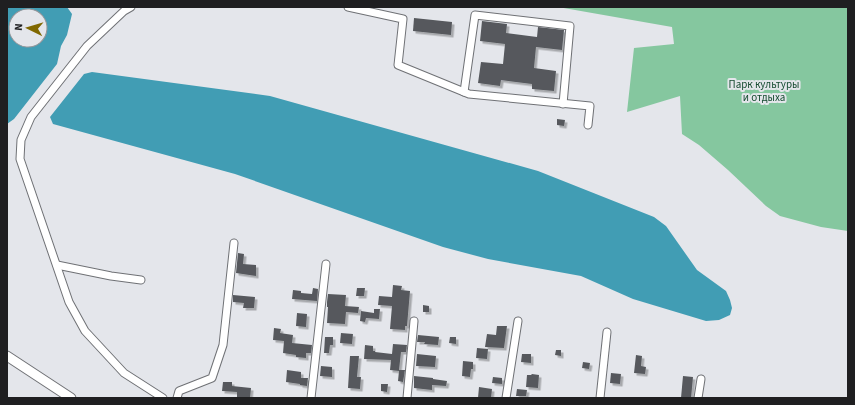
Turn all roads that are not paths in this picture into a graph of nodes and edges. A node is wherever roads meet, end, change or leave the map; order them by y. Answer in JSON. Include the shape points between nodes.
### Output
{"nodes":[{"id":1,"x":131,"y":7,"type":"edge"},
{"id":2,"x":348,"y":7,"type":"edge"},
{"id":3,"x":464,"y":92,"type":"junction"},
{"id":4,"x":563,"y":104,"type":"junction"},
{"id":5,"x":588,"y":125,"type":"dead end"},
{"id":6,"x":234,"y":243,"type":"dead end"},
{"id":7,"x":326,"y":264,"type":"dead end"},
{"id":8,"x":57,"y":265,"type":"junction"},
{"id":9,"x":141,"y":280,"type":"dead end"},
{"id":10,"x":414,"y":321,"type":"dead end"},
{"id":11,"x":518,"y":321,"type":"dead end"},
{"id":12,"x":607,"y":332,"type":"dead end"},
{"id":13,"x":7,"y":356,"type":"edge"},
{"id":14,"x":701,"y":379,"type":"dead end"},
{"id":15,"x":71,"y":398,"type":"edge"},
{"id":16,"x":163,"y":398,"type":"edge"},
{"id":17,"x":177,"y":398,"type":"edge"},
{"id":18,"x":312,"y":398,"type":"edge"},
{"id":19,"x":407,"y":398,"type":"edge"},
{"id":20,"x":506,"y":398,"type":"edge"},
{"id":21,"x":600,"y":398,"type":"edge"},
{"id":22,"x":698,"y":398,"type":"edge"}],
"edges":[{"from":1,"to":8,"type":"lane","via":[[87,46],[31,117],[21,140],[20,159]]},
{"from":2,"to":3,"type":"lane","via":[[403,19],[398,65]]},
{"from":3,"to":4,"type":"lane"},
{"from":3,"to":4,"type":"lane","via":[[475,15],[570,26]]},
{"from":4,"to":5,"type":"lane","via":[[590,106]]},
{"from":6,"to":17,"type":"lane","via":[[222,345],[212,378],[179,391]]},
{"from":7,"to":18,"type":"lane"},
{"from":8,"to":9,"type":"lane"},
{"from":8,"to":16,"type":"lane","via":[[69,302],[86,331],[124,373]]},
{"from":10,"to":19,"type":"lane"},
{"from":11,"to":20,"type":"lane"},
{"from":12,"to":21,"type":"lane"},
{"from":13,"to":15,"type":"main road"},
{"from":14,"to":22,"type":"lane"}]}
